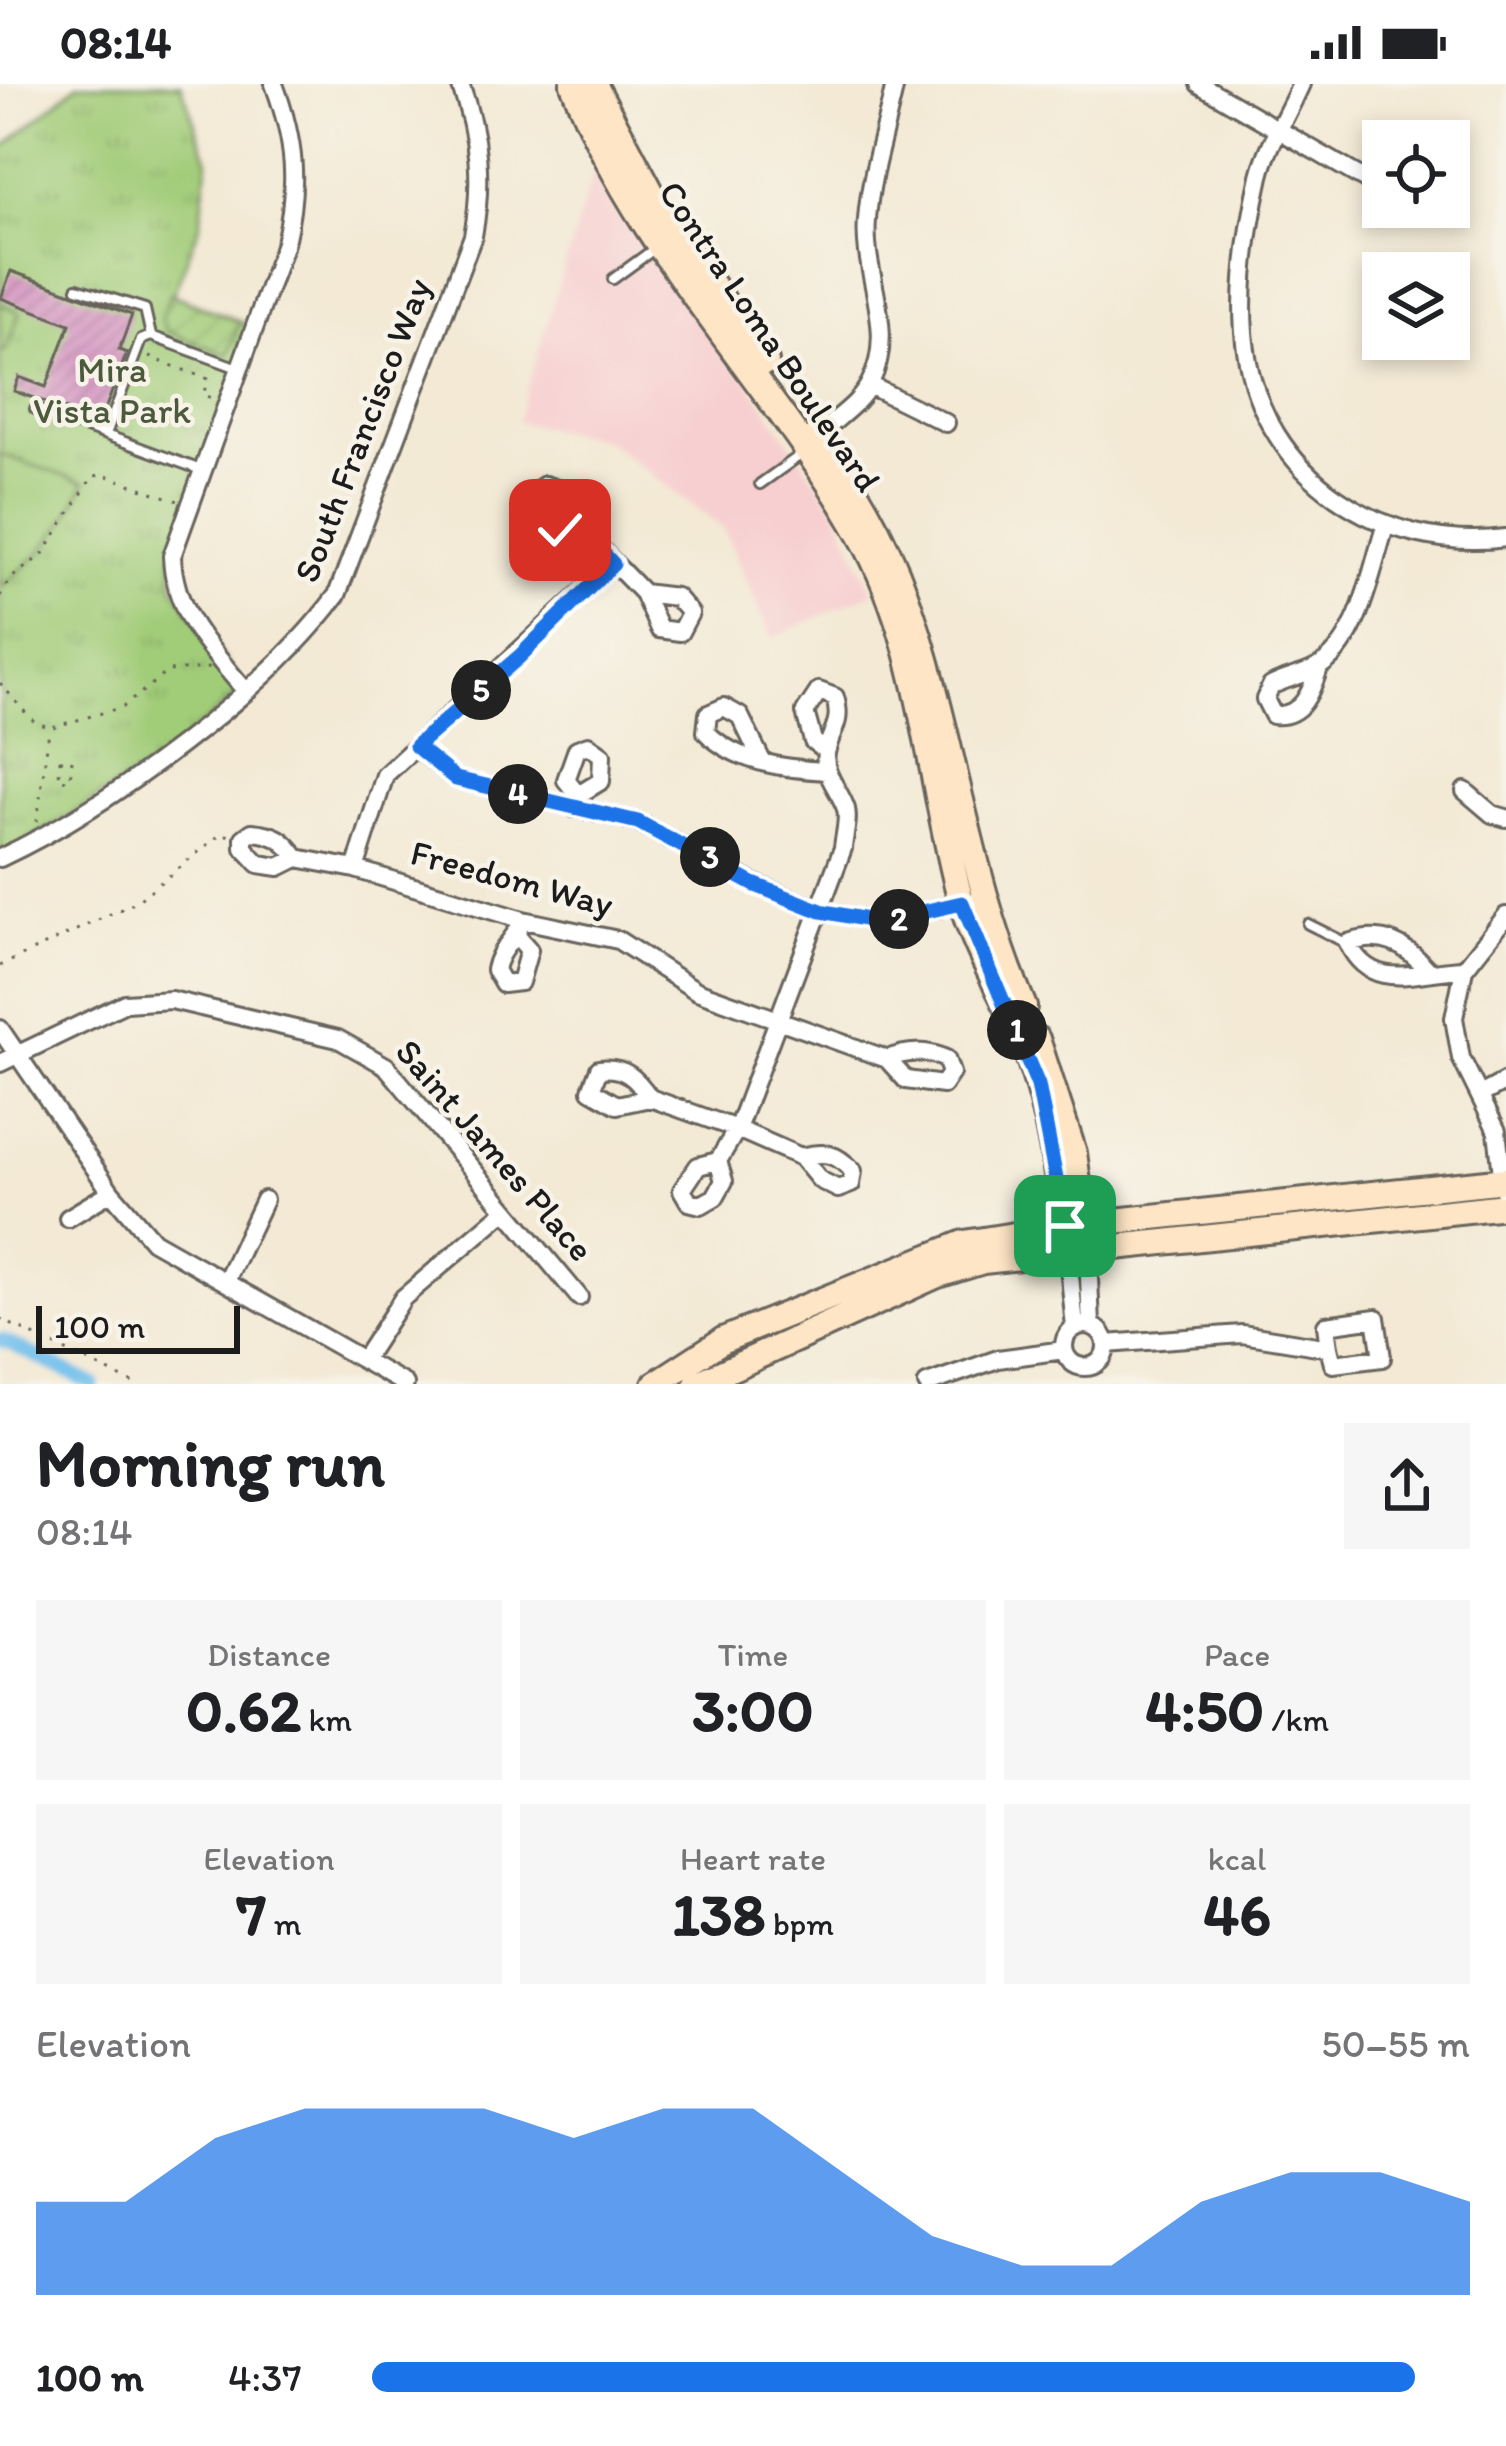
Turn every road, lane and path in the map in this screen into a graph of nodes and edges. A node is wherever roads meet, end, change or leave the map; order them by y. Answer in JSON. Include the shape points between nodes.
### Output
{"nodes":[{"id":1,"x":274,"y":84,"type":"edge"},
{"id":2,"x":460,"y":84,"type":"edge"},
{"id":3,"x":896,"y":84,"type":"edge"},
{"id":4,"x":1199,"y":84,"type":"edge"},
{"id":5,"x":1301,"y":84,"type":"edge"},
{"id":6,"x":593,"y":87,"type":"edge"},
{"id":7,"x":1280,"y":130,"type":"junction"},
{"id":8,"x":1362,"y":178,"type":"edge"},
{"id":9,"x":660,"y":244,"type":"junction"},
{"id":10,"x":614,"y":279,"type":"dead end"},
{"id":11,"x":77,"y":288,"type":"dead end"},
{"id":12,"x":151,"y":336,"type":"junction"},
{"id":13,"x":136,"y":353,"type":"junction"},
{"id":14,"x":239,"y":369,"type":"junction"},
{"id":15,"x":869,"y":385,"type":"junction"},
{"id":16,"x":227,"y":404,"type":"junction"},
{"id":17,"x":35,"y":409,"type":"dead end"},
{"id":18,"x":946,"y":423,"type":"dead end"},
{"id":19,"x":106,"y":434,"type":"junction"},
{"id":20,"x":814,"y":442,"type":"junction"},
{"id":21,"x":202,"y":470,"type":"junction"},
{"id":22,"x":760,"y":484,"type":"dead end"},
{"id":23,"x":190,"y":506,"type":"junction"},
{"id":24,"x":1385,"y":527,"type":"junction"},
{"id":25,"x":581,"y":530,"type":"dead end"},
{"id":26,"x":1506,"y":538,"type":"edge"},
{"id":27,"x":613,"y":564,"type":"junction"},
{"id":28,"x":643,"y":593,"type":"dead end"},
{"id":29,"x":0,"y":596,"type":"edge"},
{"id":30,"x":219,"y":659,"type":"junction"},
{"id":31,"x":1319,"y":668,"type":"dead end"},
{"id":32,"x":0,"y":683,"type":"edge"},
{"id":33,"x":244,"y":689,"type":"junction"},
{"id":34,"x":49,"y":728,"type":"junction"},
{"id":35,"x":416,"y":746,"type":"junction"},
{"id":36,"x":826,"y":751,"type":"dead end"},
{"id":37,"x":762,"y":761,"type":"dead end"},
{"id":38,"x":41,"y":770,"type":"junction"},
{"id":39,"x":59,"y":770,"type":"dead end"},
{"id":40,"x":827,"y":771,"type":"junction"},
{"id":41,"x":1465,"y":791,"type":"dead end"},
{"id":42,"x":1506,"y":818,"type":"edge"},
{"id":43,"x":44,"y":837,"type":"junction"},
{"id":44,"x":244,"y":838,"type":"junction"},
{"id":45,"x":0,"y":858,"type":"edge"},
{"id":46,"x":297,"y":858,"type":"junction"},
{"id":47,"x":355,"y":868,"type":"junction"},
{"id":48,"x":972,"y":900,"type":"junction"},
{"id":49,"x":821,"y":911,"type":"junction"},
{"id":50,"x":1506,"y":916,"type":"edge"},
{"id":51,"x":1309,"y":924,"type":"dead end"},
{"id":52,"x":1348,"y":943,"type":"junction"},
{"id":53,"x":0,"y":966,"type":"edge"},
{"id":54,"x":1464,"y":968,"type":"junction"},
{"id":55,"x":1428,"y":970,"type":"junction"},
{"id":56,"x":776,"y":1024,"type":"junction"},
{"id":57,"x":0,"y":1029,"type":"edge"},
{"id":58,"x":9,"y":1059,"type":"edge"},
{"id":59,"x":887,"y":1059,"type":"dead end"},
{"id":60,"x":1506,"y":1081,"type":"edge"},
{"id":61,"x":1480,"y":1095,"type":"junction"},
{"id":62,"x":650,"y":1098,"type":"dead end"},
{"id":63,"x":737,"y":1129,"type":"junction"},
{"id":64,"x":801,"y":1157,"type":"dead end"},
{"id":65,"x":718,"y":1161,"type":"dead end"},
{"id":66,"x":1505,"y":1180,"type":"edge"},
{"id":67,"x":111,"y":1192,"type":"junction"},
{"id":68,"x":264,"y":1200,"type":"dead end"},
{"id":69,"x":1506,"y":1208,"type":"edge"},
{"id":70,"x":506,"y":1210,"type":"junction"},
{"id":71,"x":68,"y":1219,"type":"dead end"},
{"id":72,"x":1075,"y":1225,"type":"junction"},
{"id":73,"x":1078,"y":1254,"type":"junction"},
{"id":74,"x":226,"y":1281,"type":"junction"},
{"id":75,"x":579,"y":1297,"type":"dead end"},
{"id":76,"x":0,"y":1319,"type":"edge"},
{"id":77,"x":1083,"y":1327,"type":"junction"},
{"id":78,"x":1106,"y":1344,"type":"junction"},
{"id":79,"x":1329,"y":1348,"type":"dead end"},
{"id":80,"x":1064,"y":1350,"type":"junction"},
{"id":81,"x":363,"y":1360,"type":"junction"},
{"id":82,"x":135,"y":1384,"type":"edge"},
{"id":83,"x":405,"y":1384,"type":"edge"},
{"id":84,"x":655,"y":1384,"type":"edge"},
{"id":85,"x":697,"y":1384,"type":"edge"},
{"id":86,"x":927,"y":1384,"type":"edge"}],
"edges":[{"from":1,"to":14,"type":"street","via":[[292,133],[297,192]]},
{"from":2,"to":33,"type":"street","name":"South Francisco Way","via":[[481,190],[473,236],[337,595],[310,631]]},
{"from":3,"to":15,"type":"street","via":[[867,219],[882,329]]},
{"from":4,"to":7,"type":"street"},
{"from":5,"to":7,"type":"street"},
{"from":6,"to":9,"type":"main road","name":"Contra Loma Boulevard"},
{"from":6,"to":20,"type":"main road","name":"Contra Loma Boulevard","via":[[664,216]]},
{"from":7,"to":8,"type":"street"},
{"from":7,"to":24,"type":"street","via":[[1260,178],[1245,293],[1253,383],[1306,473]]},
{"from":9,"to":10,"type":"lane"},
{"from":9,"to":20,"type":"main road","name":"Contra Loma Boulevard"},
{"from":11,"to":12,"type":"lane","via":[[145,309]]},
{"from":12,"to":13,"type":"lane"},
{"from":12,"to":14,"type":"lane"},
{"from":13,"to":16,"type":"path","via":[[208,379],[202,394]]},
{"from":13,"to":19,"type":"lane"},
{"from":14,"to":16,"type":"street"},
{"from":15,"to":18,"type":"street"},
{"from":15,"to":20,"type":"street"},
{"from":16,"to":21,"type":"street"},
{"from":17,"to":19,"type":"lane"},
{"from":19,"to":21,"type":"lane"},
{"from":20,"to":22,"type":"lane"},
{"from":20,"to":48,"type":"main road","name":"Contra Loma Boulevard","via":[[858,492],[904,593]]},
{"from":21,"to":23,"type":"street"},
{"from":23,"to":29,"type":"path","via":[[93,476],[43,554]]},
{"from":23,"to":30,"type":"street","via":[[172,556],[172,585]]},
{"from":24,"to":26,"type":"street","via":[[1449,541]]},
{"from":24,"to":31,"type":"street","via":[[1365,593],[1336,653]]},
{"from":25,"to":27,"type":"street"},
{"from":27,"to":28,"type":"street"},
{"from":27,"to":35,"type":"street"},
{"from":30,"to":33,"type":"street"},
{"from":30,"to":34,"type":"path","via":[[207,669],[168,671],[123,707]]},
{"from":32,"to":34,"type":"path"},
{"from":33,"to":43,"type":"street","name":"South Francisco Way","via":[[109,799]]},
{"from":34,"to":38,"type":"path"},
{"from":35,"to":47,"type":"street","via":[[386,775]]},
{"from":35,"to":49,"type":"street","via":[[456,779],[638,822]]},
{"from":36,"to":40,"type":"street"},
{"from":37,"to":40,"type":"street"},
{"from":38,"to":39,"type":"path"},
{"from":38,"to":43,"type":"path","via":[[37,823]]},
{"from":40,"to":49,"type":"street","via":[[848,813]]},
{"from":41,"to":42,"type":"street"},
{"from":43,"to":45,"type":"street","name":"South Francisco Way"},
{"from":44,"to":46,"type":"street","via":[[270,833]]},
{"from":44,"to":46,"type":"street","name":"Freedom Way","via":[[259,864],[279,867]]},
{"from":44,"to":53,"type":"path","via":[[220,834],[136,902]]},
{"from":46,"to":47,"type":"street","name":"Freedom Way"},
{"from":47,"to":56,"type":"street","name":"Freedom Way","via":[[520,928],[618,940],[697,992]]},
{"from":48,"to":49,"type":"street","via":[[879,922]]},
{"from":48,"to":72,"type":"main road","name":"Contra Loma Boulevard","via":[[1060,1099]]},
{"from":49,"to":56,"type":"street"},
{"from":50,"to":54,"type":"street"},
{"from":51,"to":52,"type":"lane"},
{"from":52,"to":55,"type":"street","via":[[1372,935],[1394,942]]},
{"from":52,"to":55,"type":"street","via":[[1358,965],[1377,976]]},
{"from":54,"to":55,"type":"street"},
{"from":54,"to":61,"type":"street","via":[[1456,1039]]},
{"from":56,"to":59,"type":"street","name":"Freedom Way"},
{"from":56,"to":63,"type":"street"},
{"from":57,"to":58,"type":"street"},
{"from":58,"to":67,"type":"street"},
{"from":58,"to":70,"type":"street","name":"Saint James Place","via":[[125,1003],[171,1000],[338,1039],[386,1066]]},
{"from":60,"to":61,"type":"street"},
{"from":61,"to":66,"type":"street","via":[[1497,1131]]},
{"from":62,"to":63,"type":"street"},
{"from":63,"to":64,"type":"street"},
{"from":63,"to":65,"type":"street"},
{"from":66,"to":69,"type":"street"},
{"from":66,"to":72,"type":"main road"},
{"from":67,"to":71,"type":"street"},
{"from":67,"to":74,"type":"street","via":[[153,1241]]},
{"from":68,"to":74,"type":"street"},
{"from":69,"to":73,"type":"main road"},
{"from":70,"to":75,"type":"street","name":"Saint James Place"},
{"from":70,"to":81,"type":"street","via":[[403,1298]]},
{"from":72,"to":73,"type":"main road","name":"Contra Loma Boulevard"},
{"from":72,"to":84,"type":"main road","via":[[910,1260],[723,1340]]},
{"from":73,"to":77,"type":"street"},
{"from":73,"to":85,"type":"main road","via":[[983,1261],[935,1276]]},
{"from":74,"to":81,"type":"street"},
{"from":76,"to":82,"type":"path"},
{"from":77,"to":78,"type":"street"},
{"from":77,"to":80,"type":"street"},
{"from":78,"to":79,"type":"street","via":[[1242,1334]]},
{"from":78,"to":80,"type":"street","via":[[1092,1367],[1071,1363]]},
{"from":80,"to":86,"type":"street","via":[[998,1359]]},
{"from":81,"to":83,"type":"street"}]}
